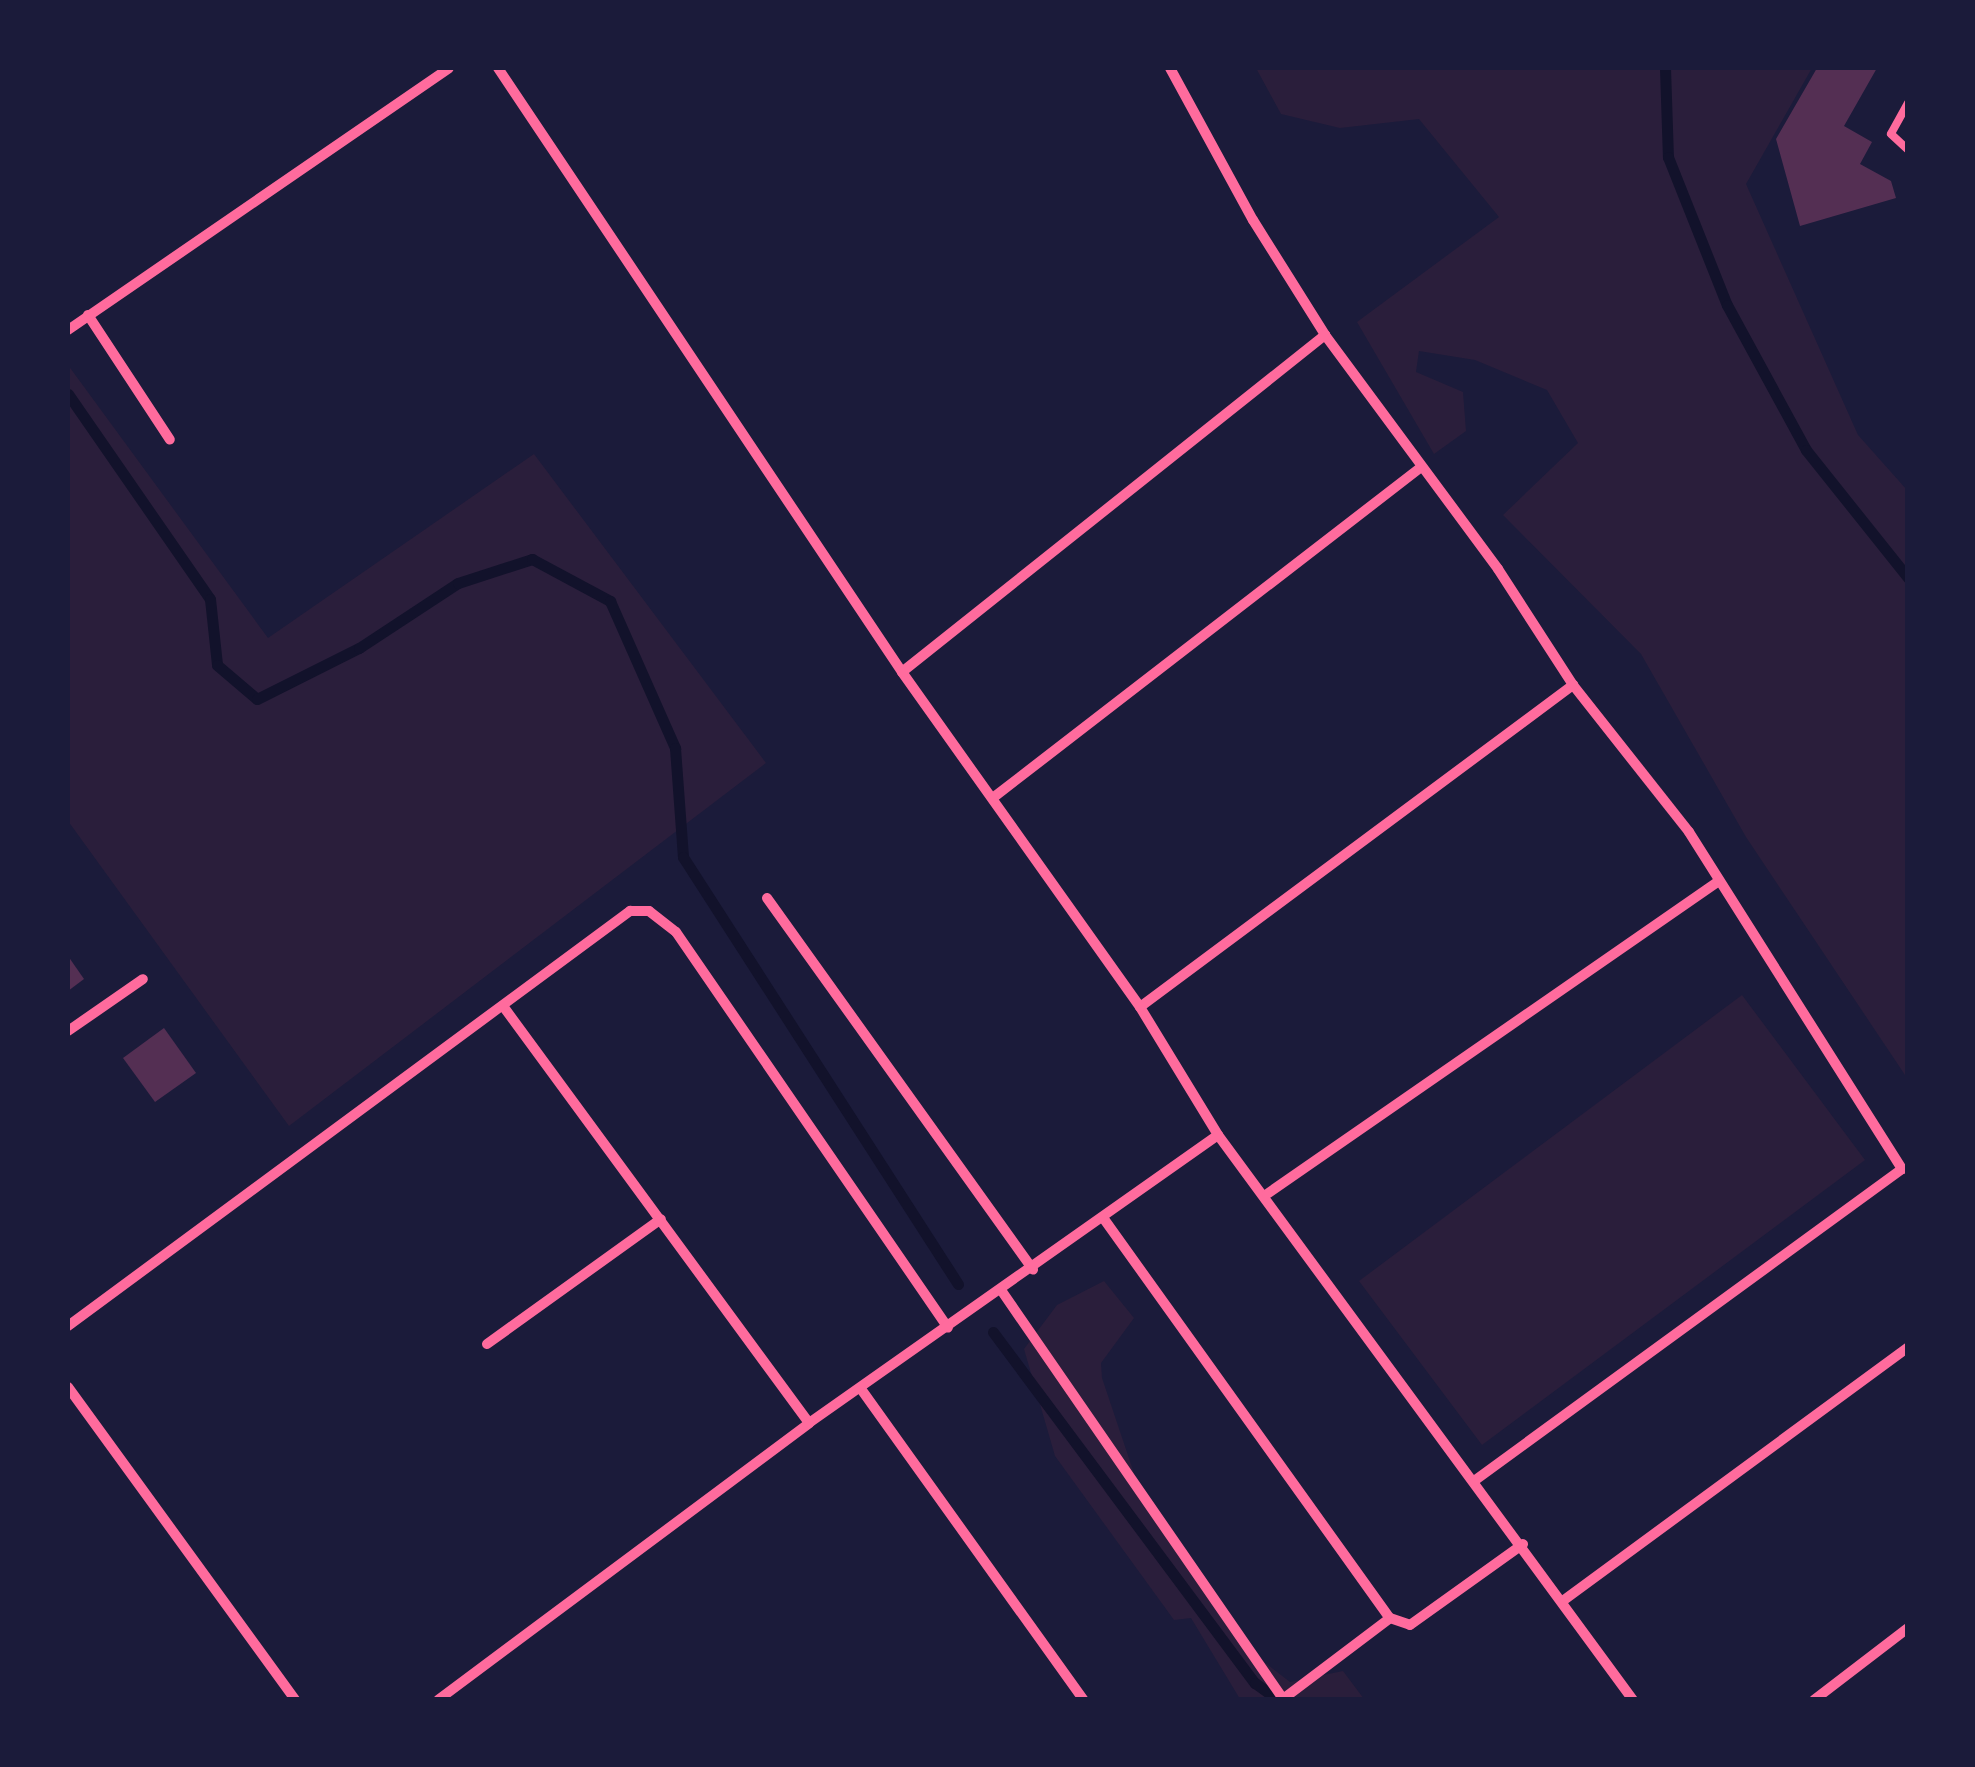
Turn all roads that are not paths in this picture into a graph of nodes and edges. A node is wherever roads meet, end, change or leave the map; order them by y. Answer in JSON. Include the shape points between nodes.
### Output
{"nodes":[{"id":1,"x":449,"y":68,"type":"edge"},
{"id":2,"x":498,"y":68,"type":"edge"},
{"id":3,"x":1170,"y":68,"type":"edge"},
{"id":4,"x":1908,"y":103,"type":"edge"},
{"id":5,"x":1908,"y":150,"type":"edge"},
{"id":6,"x":88,"y":316,"type":"junction"},
{"id":7,"x":68,"y":330,"type":"edge"},
{"id":8,"x":1325,"y":335,"type":"junction"},
{"id":9,"x":170,"y":440,"type":"dead end"},
{"id":10,"x":1420,"y":468,"type":"junction"},
{"id":11,"x":902,"y":672,"type":"junction"},
{"id":12,"x":1573,"y":686,"type":"junction"},
{"id":13,"x":994,"y":797,"type":"junction"},
{"id":14,"x":1716,"y":882,"type":"junction"},
{"id":15,"x":767,"y":898,"type":"dead end"},
{"id":16,"x":143,"y":979,"type":"dead end"},
{"id":17,"x":503,"y":1006,"type":"junction"},
{"id":18,"x":1140,"y":1008,"type":"junction"},
{"id":19,"x":68,"y":1032,"type":"edge"},
{"id":20,"x":1218,"y":1135,"type":"junction"},
{"id":21,"x":1266,"y":1194,"type":"junction"},
{"id":22,"x":660,"y":1218,"type":"junction"},
{"id":23,"x":1104,"y":1219,"type":"junction"},
{"id":24,"x":1034,"y":1269,"type":"junction"},
{"id":25,"x":1001,"y":1290,"type":"junction"},
{"id":26,"x":68,"y":1326,"type":"edge"},
{"id":27,"x":948,"y":1328,"type":"junction"},
{"id":28,"x":487,"y":1344,"type":"dead end"},
{"id":29,"x":1908,"y":1347,"type":"edge"},
{"id":30,"x":68,"y":1387,"type":"edge"},
{"id":31,"x":860,"y":1389,"type":"junction"},
{"id":32,"x":809,"y":1423,"type":"junction"},
{"id":33,"x":1474,"y":1480,"type":"junction"},
{"id":34,"x":1523,"y":1544,"type":"junction"},
{"id":35,"x":1564,"y":1600,"type":"junction"},
{"id":36,"x":1390,"y":1618,"type":"junction"},
{"id":37,"x":1908,"y":1628,"type":"edge"},
{"id":38,"x":1283,"y":1699,"type":"edge"},
{"id":39,"x":295,"y":1700,"type":"edge"},
{"id":40,"x":438,"y":1700,"type":"edge"},
{"id":41,"x":1084,"y":1700,"type":"edge"},
{"id":42,"x":1633,"y":1700,"type":"edge"},
{"id":43,"x":1814,"y":1700,"type":"edge"}],
"edges":[{"from":1,"to":6,"type":"street"},
{"from":2,"to":11,"type":"street"},
{"from":3,"to":8,"type":"street"},
{"from":4,"to":5,"type":"lane","via":[[1891,134]]},
{"from":6,"to":7,"type":"street"},
{"from":6,"to":9,"type":"street"},
{"from":8,"to":10,"type":"street"},
{"from":8,"to":11,"type":"street"},
{"from":10,"to":12,"type":"street","via":[[1498,569]]},
{"from":10,"to":13,"type":"street"},
{"from":11,"to":13,"type":"street"},
{"from":12,"to":14,"type":"street","via":[[1689,832]]},
{"from":12,"to":18,"type":"street"},
{"from":13,"to":18,"type":"street"},
{"from":14,"to":21,"type":"street"},
{"from":14,"to":33,"type":"street","via":[[1902,1169]]},
{"from":15,"to":24,"type":"street"},
{"from":16,"to":19,"type":"street"},
{"from":17,"to":22,"type":"street"},
{"from":17,"to":26,"type":"street"},
{"from":17,"to":27,"type":"street","via":[[630,911],[649,911],[676,932]]},
{"from":18,"to":20,"type":"street"},
{"from":20,"to":21,"type":"street"},
{"from":20,"to":23,"type":"street"},
{"from":21,"to":33,"type":"street"},
{"from":22,"to":28,"type":"street"},
{"from":22,"to":32,"type":"street"},
{"from":23,"to":24,"type":"street"},
{"from":23,"to":36,"type":"street"},
{"from":24,"to":25,"type":"street"},
{"from":25,"to":27,"type":"street"},
{"from":25,"to":38,"type":"street"},
{"from":27,"to":31,"type":"street"},
{"from":29,"to":35,"type":"street"},
{"from":30,"to":39,"type":"street"},
{"from":31,"to":32,"type":"street"},
{"from":31,"to":41,"type":"street"},
{"from":32,"to":40,"type":"street"},
{"from":33,"to":34,"type":"street"},
{"from":34,"to":35,"type":"street"},
{"from":34,"to":36,"type":"street","via":[[1410,1625]]},
{"from":35,"to":42,"type":"street"},
{"from":36,"to":38,"type":"street"},
{"from":37,"to":43,"type":"street"}]}
